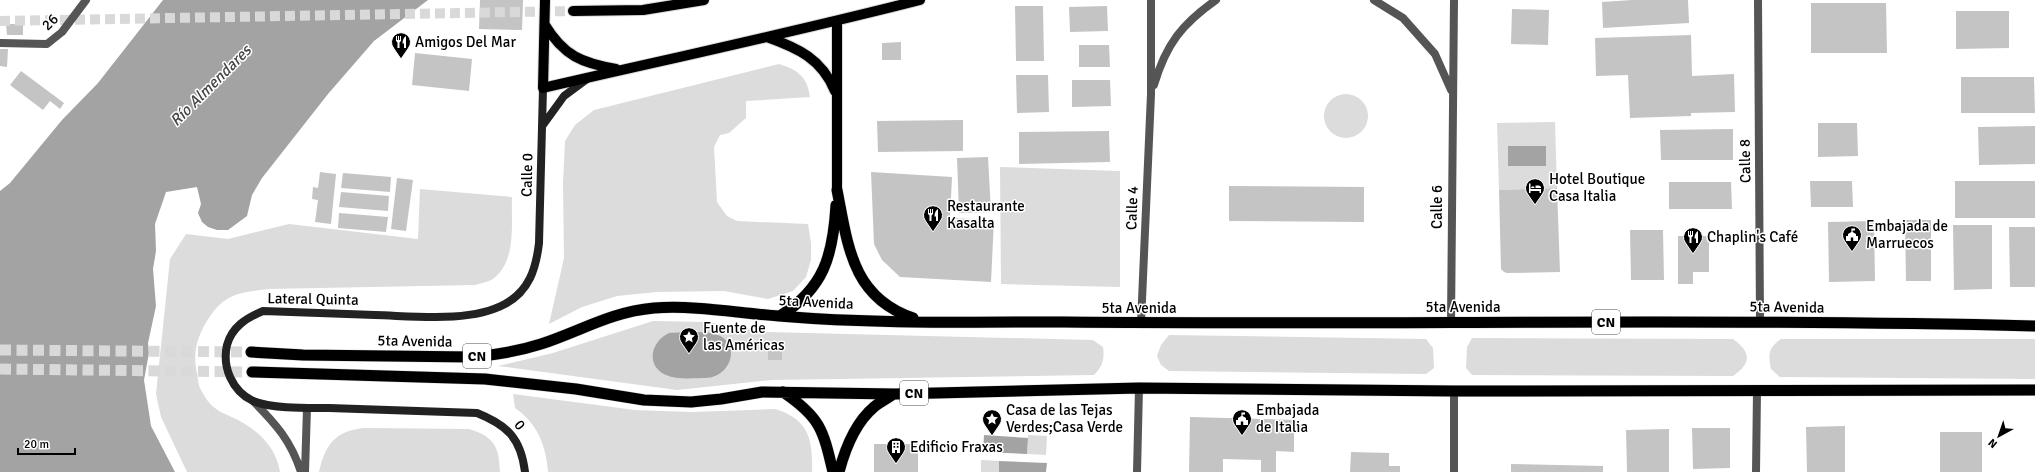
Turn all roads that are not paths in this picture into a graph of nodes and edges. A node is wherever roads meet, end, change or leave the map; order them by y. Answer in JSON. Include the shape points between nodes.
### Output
{"nodes":[{"id":1,"x":86,"y":0,"type":"edge"},
{"id":2,"x":546,"y":0,"type":"edge"},
{"id":3,"x":704,"y":0,"type":"edge"},
{"id":4,"x":920,"y":0,"type":"edge"},
{"id":5,"x":1151,"y":0,"type":"edge"},
{"id":6,"x":1216,"y":0,"type":"edge"},
{"id":7,"x":1374,"y":0,"type":"edge"},
{"id":8,"x":1454,"y":0,"type":"edge"},
{"id":9,"x":1758,"y":0,"type":"edge"},
{"id":10,"x":573,"y":11,"type":"tunnel mouth"},
{"id":11,"x":836,"y":21,"type":"junction"},
{"id":12,"x":545,"y":25,"type":"junction"},
{"id":13,"x":767,"y":37,"type":"junction"},
{"id":14,"x":0,"y":43,"type":"edge"},
{"id":15,"x":620,"y":69,"type":"junction"},
{"id":16,"x":589,"y":78,"type":"junction"},
{"id":17,"x":543,"y":88,"type":"junction"},
{"id":18,"x":1452,"y":92,"type":"junction"},
{"id":19,"x":1151,"y":94,"type":"junction"},
{"id":20,"x":837,"y":96,"type":"junction"},
{"id":21,"x":542,"y":126,"type":"junction"},
{"id":22,"x":837,"y":190,"type":"junction"},
{"id":23,"x":537,"y":262,"type":"joint"},
{"id":24,"x":780,"y":316,"type":"junction"},
{"id":25,"x":1760,"y":321,"type":"junction"},
{"id":26,"x":923,"y":322,"type":"junction"},
{"id":27,"x":1451,"y":322,"type":"junction"},
{"id":28,"x":1142,"y":323,"type":"junction"},
{"id":29,"x":2035,"y":326,"type":"edge"},
{"id":30,"x":251,"y":352,"type":"tunnel mouth"},
{"id":31,"x":252,"y":372,"type":"tunnel mouth"},
{"id":32,"x":1139,"y":388,"type":"junction"},
{"id":33,"x":2035,"y":390,"type":"edge"},
{"id":34,"x":1454,"y":391,"type":"junction"},
{"id":35,"x":1757,"y":391,"type":"junction"},
{"id":36,"x":783,"y":392,"type":"junction"},
{"id":37,"x":895,"y":394,"type":"junction"},
{"id":38,"x":253,"y":401,"type":"junction"},
{"id":39,"x":307,"y":408,"type":"junction"},
{"id":40,"x":477,"y":413,"type":"joint"},
{"id":41,"x":525,"y":471,"type":"edge"},
{"id":42,"x":301,"y":472,"type":"edge"},
{"id":43,"x":305,"y":472,"type":"edge"},
{"id":44,"x":833,"y":472,"type":"edge"},
{"id":45,"x":839,"y":472,"type":"edge"},
{"id":46,"x":1137,"y":472,"type":"edge"},
{"id":47,"x":1454,"y":472,"type":"edge"},
{"id":48,"x":1756,"y":472,"type":"edge"}],
"edges":[{"from":1,"to":14,"type":"street","name":"26","via":[[62,32],[48,44]]},
{"from":2,"to":12,"type":"main road"},
{"from":3,"to":10,"type":"main road","via":[[643,10]]},
{"from":4,"to":11,"type":"main road"},
{"from":5,"to":19,"type":"street","name":"Calle 4"},
{"from":6,"to":19,"type":"street","name":"Calle 4","via":[[1195,15],[1173,40],[1160,65]]},
{"from":7,"to":18,"type":"street","name":"Calle 6","via":[[1403,18],[1435,54]]},
{"from":8,"to":18,"type":"street","name":"Calle 6"},
{"from":9,"to":25,"type":"street","name":"Calle 8"},
{"from":11,"to":13,"type":"main road"},
{"from":11,"to":20,"type":"main road"},
{"from":12,"to":15,"type":"main road","via":[[555,42],[570,53],[590,64]]},
{"from":12,"to":17,"type":"main road"},
{"from":13,"to":15,"type":"main road"},
{"from":13,"to":20,"type":"main road","via":[[790,45],[815,61],[829,76]]},
{"from":15,"to":16,"type":"main road"},
{"from":16,"to":17,"type":"main road"},
{"from":16,"to":21,"type":"main road","via":[[564,96]]},
{"from":17,"to":21,"type":"main road","name":"Calle 0"},
{"from":18,"to":27,"type":"street","name":"Calle 6"},
{"from":19,"to":28,"type":"street","name":"Calle 4"},
{"from":20,"to":22,"type":"main road"},
{"from":21,"to":23,"type":"main road","name":"Calle 0"},
{"from":22,"to":24,"type":"highway","via":[[833,233],[827,261],[815,286],[798,305]]},
{"from":22,"to":26,"type":"highway","via":[[854,265],[866,284],[895,312]]},
{"from":23,"to":38,"type":"main road","name":"Lateral Quinta","via":[[532,278],[521,292],[506,304],[490,311],[465,315],[424,316],[262,311],[248,317],[237,326],[229,339],[226,368],[241,393]]},
{"from":24,"to":26,"type":"highway","name":"5ta Avenida","number":"CN"},
{"from":24,"to":30,"type":"highway","name":"5ta Avenida","number":"CN","via":[[694,307],[648,308],[612,315],[530,348],[472,357]]},
{"from":25,"to":27,"type":"highway","name":"5ta Avenida","number":"CN"},
{"from":25,"to":29,"type":"highway","name":"5ta Avenida","number":"CN"},
{"from":26,"to":28,"type":"highway","name":"5ta Avenida","number":"CN"},
{"from":27,"to":28,"type":"highway","name":"5ta Avenida","number":"CN"},
{"from":31,"to":36,"type":"highway","number":"CN","via":[[485,379],[576,389],[644,400],[691,402],[762,392]]},
{"from":32,"to":34,"type":"highway","number":"CN"},
{"from":32,"to":37,"type":"highway","number":"CN"},
{"from":32,"to":46,"type":"street"},
{"from":33,"to":35,"type":"highway","number":"CN"},
{"from":34,"to":35,"type":"highway","number":"CN"},
{"from":34,"to":47,"type":"street"},
{"from":35,"to":48,"type":"street"},
{"from":36,"to":37,"type":"highway","number":"CN"},
{"from":36,"to":44,"type":"highway","via":[[811,414],[819,425],[825,438]]},
{"from":37,"to":45,"type":"highway","via":[[874,407],[863,418],[845,449]]},
{"from":38,"to":39,"type":"main road","name":"Lateral Quinta"},
{"from":38,"to":42,"type":"street","via":[[284,435]]},
{"from":39,"to":40,"type":"main road","name":"Lateral Quinta"},
{"from":39,"to":43,"type":"street"},
{"from":40,"to":41,"type":"main road","name":"0","via":[[497,421],[506,428],[517,442]]}]}
